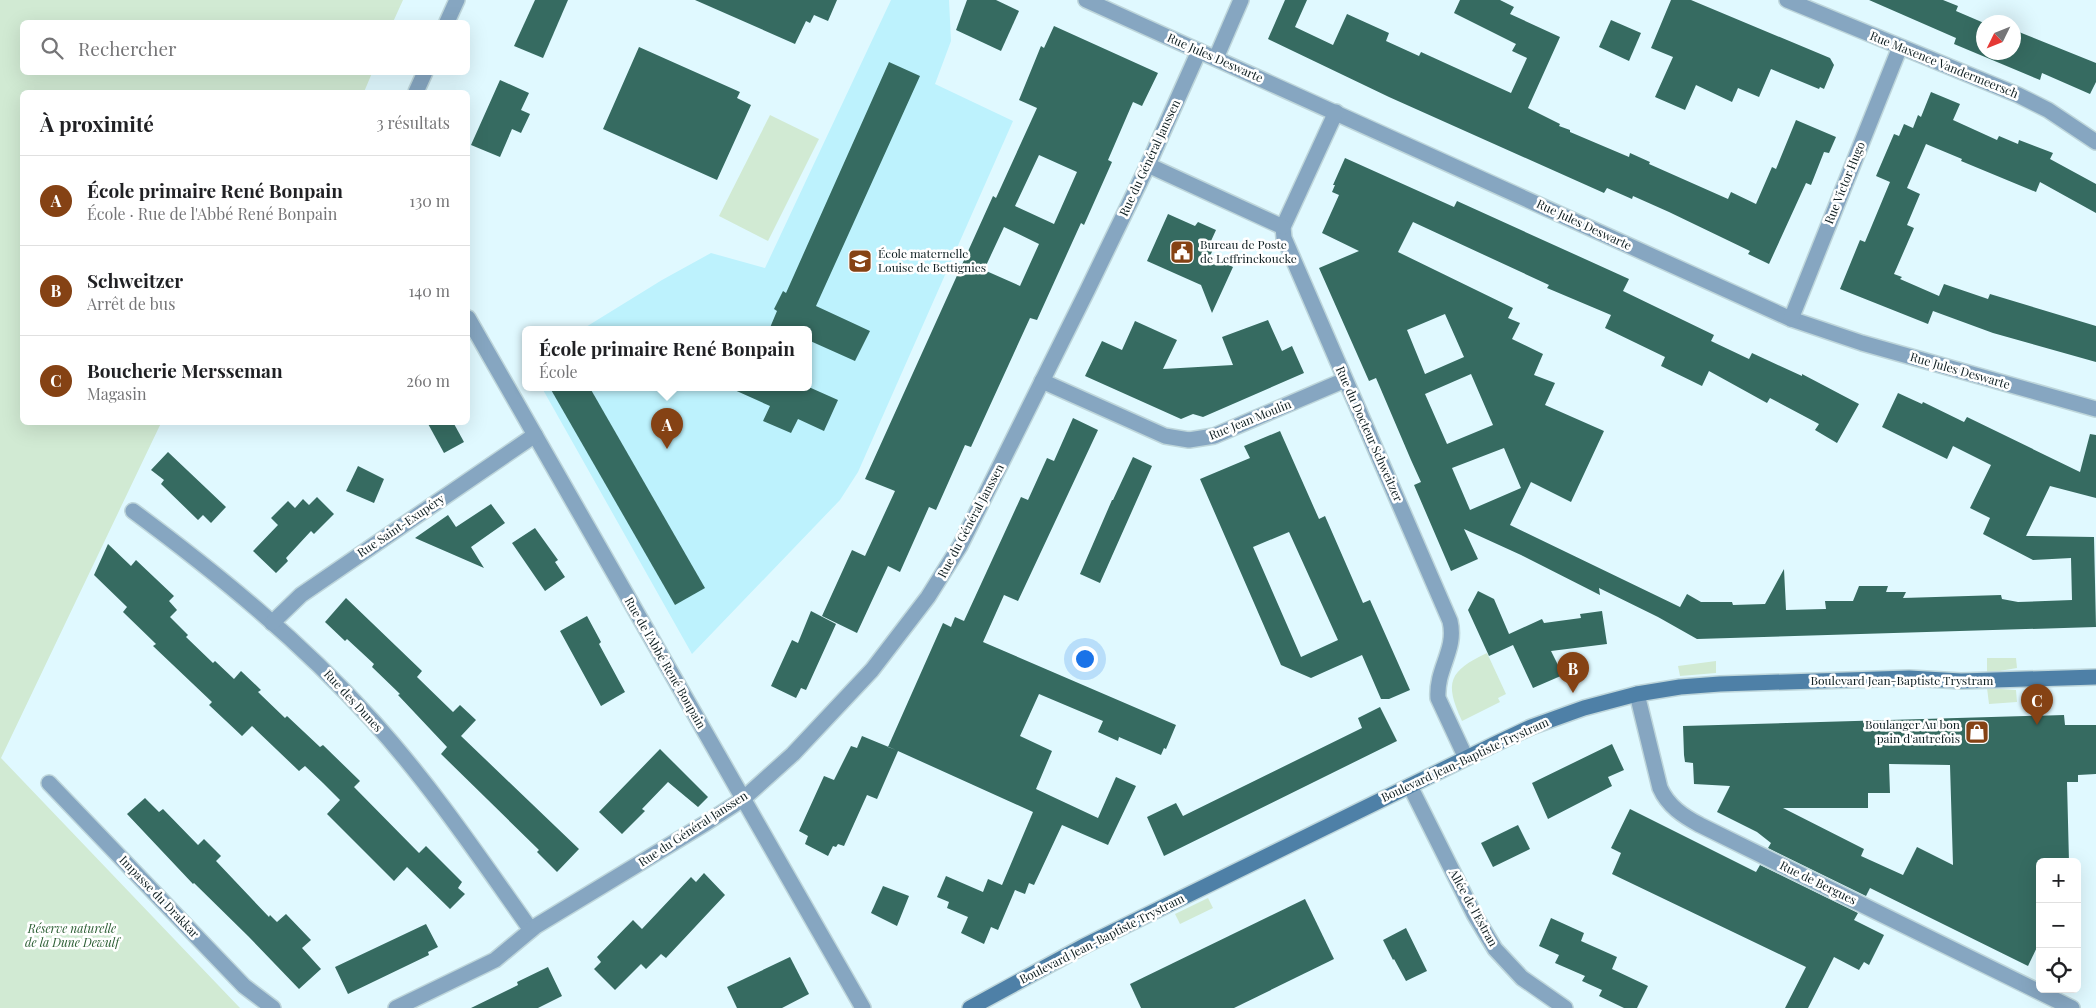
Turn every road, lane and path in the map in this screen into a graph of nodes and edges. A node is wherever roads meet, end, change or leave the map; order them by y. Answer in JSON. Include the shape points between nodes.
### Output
{"nodes":[{"id":1,"x":457,"y":0,"type":"edge"},
{"id":2,"x":1086,"y":0,"type":"edge"},
{"id":3,"x":1241,"y":0,"type":"edge"},
{"id":4,"x":1787,"y":0,"type":"edge"},
{"id":5,"x":448,"y":20,"type":"edge"},
{"id":6,"x":1900,"y":48,"type":"junction"},
{"id":7,"x":1199,"y":51,"type":"junction"},
{"id":8,"x":1216,"y":58,"type":"junction"},
{"id":9,"x":424,"y":75,"type":"edge"},
{"id":10,"x":417,"y":90,"type":"edge"},
{"id":11,"x":1336,"y":112,"type":"junction"},
{"id":12,"x":2096,"y":142,"type":"edge"},
{"id":13,"x":1148,"y":165,"type":"junction"},
{"id":14,"x":1283,"y":227,"type":"junction"},
{"id":15,"x":1791,"y":319,"type":"junction"},
{"id":16,"x":470,"y":321,"type":"edge"},
{"id":17,"x":1345,"y":380,"type":"junction"},
{"id":18,"x":1042,"y":381,"type":"junction"},
{"id":19,"x":2096,"y":410,"type":"edge"},
{"id":20,"x":535,"y":435,"type":"junction"},
{"id":21,"x":133,"y":511,"type":"dead end"},
{"id":22,"x":272,"y":623,"type":"junction"},
{"id":23,"x":2096,"y":677,"type":"edge"},
{"id":24,"x":1637,"y":694,"type":"junction"},
{"id":25,"x":1466,"y":758,"type":"junction"},
{"id":26,"x":49,"y":782,"type":"dead end"},
{"id":27,"x":1410,"y":786,"type":"junction"},
{"id":28,"x":743,"y":798,"type":"junction"},
{"id":29,"x":531,"y":930,"type":"junction"},
{"id":30,"x":988,"y":1004,"type":"edge"},
{"id":31,"x":273,"y":1008,"type":"edge"},
{"id":32,"x":396,"y":1008,"type":"edge"},
{"id":33,"x":863,"y":1008,"type":"edge"},
{"id":34,"x":970,"y":1008,"type":"edge"},
{"id":35,"x":1565,"y":1008,"type":"edge"},
{"id":36,"x":2072,"y":1008,"type":"edge"}],
"edges":[{"from":1,"to":5,"type":"street"},
{"from":2,"to":7,"type":"street","name":"Rue Jules Deswarte"},
{"from":3,"to":8,"type":"street"},
{"from":4,"to":6,"type":"street","name":"Rue Maxence Vandermeersch"},
{"from":6,"to":12,"type":"street","name":"Rue Maxence Vandermeersch","via":[[2018,95],[2048,110]]},
{"from":6,"to":15,"type":"street","name":"Rue Victor Hugo"},
{"from":7,"to":8,"type":"street","name":"Rue Jules Deswarte"},
{"from":7,"to":13,"type":"street","name":"Rue du Général Janssen"},
{"from":8,"to":11,"type":"street","name":"Rue Jules Deswarte"},
{"from":9,"to":10,"type":"street"},
{"from":11,"to":14,"type":"street"},
{"from":11,"to":15,"type":"street","name":"Rue Jules Deswarte"},
{"from":13,"to":14,"type":"street"},
{"from":13,"to":18,"type":"street","name":"Rue du Général Janssen"},
{"from":14,"to":17,"type":"street","name":"Rue du Docteur Schweitzer","via":[[1286,242]]},
{"from":15,"to":19,"type":"street","name":"Rue Jules Deswarte","via":[[1862,343]]},
{"from":16,"to":20,"type":"street","name":"Rue de l'Abbé René Bonpain"},
{"from":17,"to":18,"type":"street","name":"Rue Jean Moulin","via":[[1214,436],[1189,440],[1173,439],[1158,433]]},
{"from":17,"to":25,"type":"street","name":"Rue du Docteur Schweitzer","via":[[1450,621],[1452,640],[1440,677],[1438,698]]},
{"from":18,"to":28,"type":"street","name":"Rue du Général Janssen","via":[[960,546],[912,620],[828,719]]},
{"from":20,"to":22,"type":"street","name":"Rue Saint-Exupéry","via":[[301,595]]},
{"from":20,"to":28,"type":"street","name":"Rue de l'Abbé René Bonpain"},
{"from":21,"to":22,"type":"street","name":"Rue des Dunes"},
{"from":22,"to":29,"type":"street","name":"Rue des Dunes","via":[[363,710],[413,767]]},
{"from":23,"to":24,"type":"street","name":"Boulevard Jean-Baptiste Trystram","via":[[1720,684]]},
{"from":24,"to":25,"type":"street","name":"Boulevard Jean-Baptiste Trystram","via":[[1531,727]]},
{"from":24,"to":36,"type":"street","name":"Rue de Bergues","via":[[1660,788],[1682,814]]},
{"from":25,"to":27,"type":"street","name":"Boulevard Jean-Baptiste Trystram"},
{"from":26,"to":31,"type":"street","name":"Impasse du Drakkar","via":[[244,986]]},
{"from":27,"to":30,"type":"street","name":"Boulevard Jean-Baptiste Trystram","via":[[1084,946]]},
{"from":27,"to":35,"type":"street","name":"Allée de l'Estran","via":[[1495,949],[1522,978]]},
{"from":28,"to":29,"type":"street","name":"Rue du Général Janssen"},
{"from":28,"to":33,"type":"street","name":"Rue de l'Abbé René Bonpain"},
{"from":29,"to":32,"type":"street","via":[[495,960]]},
{"from":30,"to":34,"type":"street","name":"Boulevard Jean-Baptiste Trystram"}]}
